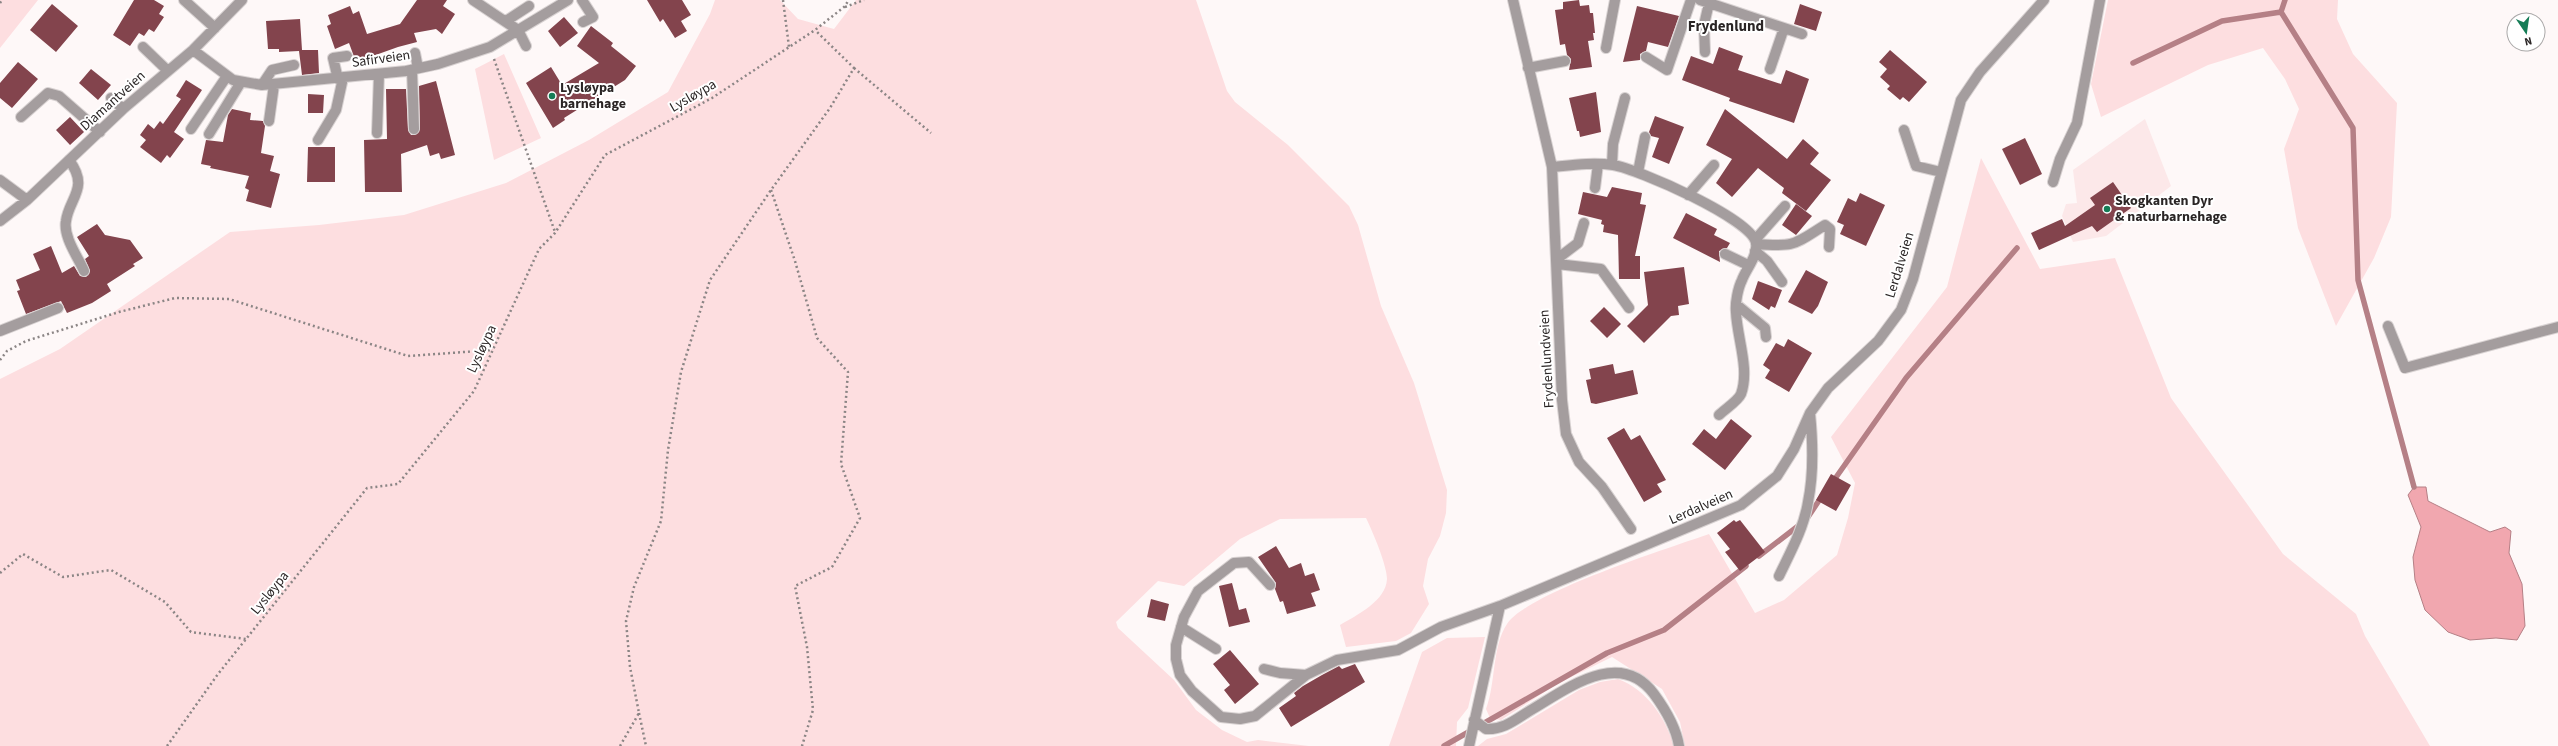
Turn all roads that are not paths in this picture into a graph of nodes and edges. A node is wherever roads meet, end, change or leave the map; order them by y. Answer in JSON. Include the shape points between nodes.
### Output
{"nodes":[{"id":1,"x":184,"y":0,"type":"edge"},
{"id":2,"x":242,"y":0,"type":"edge"},
{"id":3,"x":473,"y":0,"type":"edge"},
{"id":4,"x":568,"y":0,"type":"edge"},
{"id":5,"x":582,"y":0,"type":"edge"},
{"id":6,"x":1513,"y":0,"type":"edge"},
{"id":7,"x":1615,"y":0,"type":"edge"},
{"id":8,"x":1691,"y":0,"type":"edge"},
{"id":9,"x":2044,"y":0,"type":"edge"},
{"id":10,"x":2100,"y":0,"type":"edge"},
{"id":11,"x":1705,"y":2,"type":"edge"},
{"id":12,"x":529,"y":6,"type":"dead end"},
{"id":13,"x":506,"y":21,"type":"junction"},
{"id":14,"x":583,"y":22,"type":"dead end"},
{"id":15,"x":215,"y":28,"type":"junction"},
{"id":16,"x":1784,"y":28,"type":"junction"},
{"id":17,"x":518,"y":30,"type":"junction"},
{"id":18,"x":1802,"y":34,"type":"dead end"},
{"id":19,"x":526,"y":46,"type":"dead end"},
{"id":20,"x":143,"y":47,"type":"dead end"},
{"id":21,"x":1606,"y":48,"type":"dead end"},
{"id":22,"x":194,"y":50,"type":"junction"},
{"id":23,"x":1705,"y":52,"type":"dead end"},
{"id":24,"x":415,"y":53,"type":"dead end"},
{"id":25,"x":347,"y":56,"type":"dead end"},
{"id":26,"x":1646,"y":57,"type":"dead end"},
{"id":27,"x":1565,"y":61,"type":"dead end"},
{"id":28,"x":294,"y":65,"type":"dead end"},
{"id":29,"x":1528,"y":68,"type":"junction"},
{"id":30,"x":415,"y":69,"type":"junction"},
{"id":31,"x":1770,"y":69,"type":"dead end"},
{"id":32,"x":168,"y":70,"type":"junction"},
{"id":33,"x":379,"y":74,"type":"junction"},
{"id":34,"x":227,"y":76,"type":"junction"},
{"id":35,"x":341,"y":78,"type":"junction"},
{"id":36,"x":241,"y":82,"type":"junction"},
{"id":37,"x":262,"y":85,"type":"junction"},
{"id":38,"x":274,"y":85,"type":"junction"},
{"id":39,"x":111,"y":98,"type":"dead end"},
{"id":40,"x":1625,"y":98,"type":"dead end"},
{"id":41,"x":124,"y":109,"type":"junction"},
{"id":42,"x":21,"y":117,"type":"dead end"},
{"id":43,"x":269,"y":121,"type":"dead end"},
{"id":44,"x":191,"y":129,"type":"dead end"},
{"id":45,"x":414,"y":129,"type":"dead end"},
{"id":46,"x":1904,"y":130,"type":"dead end"},
{"id":47,"x":100,"y":132,"type":"junction"},
{"id":48,"x":209,"y":134,"type":"dead end"},
{"id":49,"x":377,"y":134,"type":"dead end"},
{"id":50,"x":1645,"y":137,"type":"dead end"},
{"id":51,"x":318,"y":140,"type":"dead end"},
{"id":52,"x":69,"y":160,"type":"junction"},
{"id":53,"x":1598,"y":164,"type":"junction"},
{"id":54,"x":1612,"y":165,"type":"junction"},
{"id":55,"x":1714,"y":166,"type":"dead end"},
{"id":56,"x":1552,"y":167,"type":"junction"},
{"id":57,"x":1638,"y":172,"type":"junction"},
{"id":58,"x":1941,"y":172,"type":"junction"},
{"id":59,"x":0,"y":180,"type":"edge"},
{"id":60,"x":2053,"y":182,"type":"dead end"},
{"id":61,"x":1595,"y":188,"type":"dead end"},
{"id":62,"x":1688,"y":195,"type":"junction"},
{"id":63,"x":27,"y":200,"type":"junction"},
{"id":64,"x":1785,"y":206,"type":"dead end"},
{"id":65,"x":0,"y":221,"type":"edge"},
{"id":66,"x":1584,"y":223,"type":"dead end"},
{"id":67,"x":1756,"y":245,"type":"junction"},
{"id":68,"x":1828,"y":247,"type":"dead end"},
{"id":69,"x":1726,"y":254,"type":"dead end"},
{"id":70,"x":1557,"y":262,"type":"junction"},
{"id":71,"x":1748,"y":265,"type":"junction"},
{"id":72,"x":84,"y":271,"type":"dead end"},
{"id":73,"x":1782,"y":282,"type":"dead end"},
{"id":74,"x":1737,"y":305,"type":"junction"},
{"id":75,"x":58,"y":308,"type":"dead end"},
{"id":76,"x":1629,"y":308,"type":"dead end"},
{"id":77,"x":2388,"y":326,"type":"dead end"},
{"id":78,"x":2558,"y":327,"type":"edge"},
{"id":79,"x":0,"y":331,"type":"edge"},
{"id":80,"x":1766,"y":336,"type":"dead end"},
{"id":81,"x":1810,"y":413,"type":"junction"},
{"id":82,"x":1719,"y":415,"type":"dead end"},
{"id":83,"x":1631,"y":530,"type":"dead end"},
{"id":84,"x":1779,"y":576,"type":"dead end"},
{"id":85,"x":1270,"y":585,"type":"dead end"},
{"id":86,"x":1500,"y":606,"type":"junction"},
{"id":87,"x":1181,"y":627,"type":"junction"},
{"id":88,"x":1216,"y":649,"type":"dead end"},
{"id":89,"x":1264,"y":669,"type":"dead end"},
{"id":90,"x":1306,"y":675,"type":"junction"},
{"id":91,"x":1474,"y":720,"type":"junction"},
{"id":92,"x":1469,"y":746,"type":"edge"},
{"id":93,"x":1679,"y":746,"type":"edge"}],
"edges":[{"from":1,"to":15,"type":"street"},
{"from":2,"to":15,"type":"street","name":"Diamantveien"},
{"from":3,"to":13,"type":"street"},
{"from":4,"to":17,"type":"street","name":"Safirveien"},
{"from":5,"to":14,"type":"street","via":[[593,17]]},
{"from":6,"to":29,"type":"street","name":"Frydenlundveien"},
{"from":7,"to":21,"type":"street"},
{"from":8,"to":26,"type":"street","via":[[1667,70]]},
{"from":9,"to":58,"type":"street","name":"Lerdalveien","via":[[1980,72],[1961,100]]},
{"from":10,"to":60,"type":"street","via":[[2077,123],[2060,159]]},
{"from":11,"to":16,"type":"street"},
{"from":11,"to":23,"type":"street"},
{"from":12,"to":13,"type":"street"},
{"from":13,"to":17,"type":"street"},
{"from":15,"to":22,"type":"street","name":"Diamantveien"},
{"from":16,"to":18,"type":"street"},
{"from":16,"to":31,"type":"street"},
{"from":17,"to":19,"type":"street"},
{"from":17,"to":30,"type":"street","name":"Safirveien","via":[[490,47]]},
{"from":20,"to":32,"type":"street"},
{"from":22,"to":32,"type":"street","name":"Diamantveien"},
{"from":22,"to":34,"type":"street","name":"Safirveien"},
{"from":24,"to":30,"type":"street"},
{"from":25,"to":35,"type":"street","via":[[333,58]]},
{"from":27,"to":29,"type":"street"},
{"from":28,"to":37,"type":"street","via":[[272,70]]},
{"from":29,"to":56,"type":"street","name":"Frydenlundveien"},
{"from":30,"to":33,"type":"street","name":"Safirveien"},
{"from":30,"to":45,"type":"street"},
{"from":32,"to":41,"type":"street","name":"Diamantveien"},
{"from":33,"to":35,"type":"street","name":"Safirveien"},
{"from":33,"to":49,"type":"street"},
{"from":34,"to":36,"type":"street","name":"Safirveien"},
{"from":34,"to":44,"type":"street"},
{"from":35,"to":38,"type":"street","name":"Safirveien"},
{"from":35,"to":51,"type":"street","via":[[336,110]]},
{"from":36,"to":37,"type":"street","name":"Safirveien"},
{"from":36,"to":48,"type":"street"},
{"from":37,"to":38,"type":"street","name":"Safirveien"},
{"from":38,"to":43,"type":"street"},
{"from":39,"to":41,"type":"street"},
{"from":40,"to":54,"type":"street","via":[[1613,144]]},
{"from":41,"to":47,"type":"street","name":"Diamantveien"},
{"from":42,"to":47,"type":"street","via":[[48,93],[59,96]]},
{"from":46,"to":58,"type":"street","via":[[1916,166]]},
{"from":47,"to":52,"type":"street","name":"Diamantveien"},
{"from":50,"to":57,"type":"street"},
{"from":52,"to":63,"type":"street","name":"Diamantveien"},
{"from":52,"to":72,"type":"street","via":[[75,168],[78,183],[75,200],[66,221],[66,232]]},
{"from":53,"to":54,"type":"street"},
{"from":53,"to":56,"type":"street"},
{"from":53,"to":61,"type":"street"},
{"from":54,"to":57,"type":"street"},
{"from":55,"to":62,"type":"street"},
{"from":56,"to":70,"type":"street","name":"Frydenlundveien"},
{"from":57,"to":62,"type":"street"},
{"from":58,"to":81,"type":"street","name":"Lerdalveien","via":[[1913,279],[1901,310],[1878,341],[1828,388]]},
{"from":59,"to":63,"type":"street"},
{"from":62,"to":67,"type":"street","via":[[1733,219],[1753,236]]},
{"from":63,"to":65,"type":"street","name":"Diamantveien"},
{"from":64,"to":67,"type":"street"},
{"from":66,"to":70,"type":"street","via":[[1578,243]]},
{"from":67,"to":68,"type":"street","via":[[1791,245],[1802,241],[1825,225],[1830,229]]},
{"from":67,"to":71,"type":"street"},
{"from":67,"to":73,"type":"street"},
{"from":69,"to":71,"type":"street"},
{"from":70,"to":76,"type":"street","via":[[1601,269]]},
{"from":70,"to":83,"type":"street","name":"Frydenlundveien","via":[[1562,400],[1566,434],[1579,462],[1602,487]]},
{"from":71,"to":74,"type":"street","via":[[1741,280]]},
{"from":74,"to":80,"type":"street","via":[[1765,328]]},
{"from":74,"to":82,"type":"street","via":[[1744,377],[1741,395]]},
{"from":75,"to":79,"type":"street"},
{"from":77,"to":78,"type":"street","via":[[2405,368]]},
{"from":81,"to":84,"type":"street","via":[[1813,451],[1808,502],[1798,537]]},
{"from":81,"to":86,"type":"street","name":"Lerdalveien","via":[[1794,449],[1777,476],[1741,505]]},
{"from":85,"to":87,"type":"street","name":"Lerdalveien","via":[[1249,562],[1234,563],[1198,591]]},
{"from":86,"to":90,"type":"street","name":"Lerdalveien","via":[[1441,627],[1398,650],[1337,660]]},
{"from":86,"to":91,"type":"street"},
{"from":87,"to":88,"type":"street"},
{"from":87,"to":90,"type":"street","name":"Lerdalveien","via":[[1176,645],[1180,675],[1192,691],[1221,717],[1240,719],[1255,716]]},
{"from":89,"to":90,"type":"street"},
{"from":91,"to":92,"type":"street"},
{"from":91,"to":93,"type":"street","via":[[1486,729],[1507,725],[1587,679],[1612,672],[1628,673],[1645,682],[1656,696],[1671,722]]}]}
